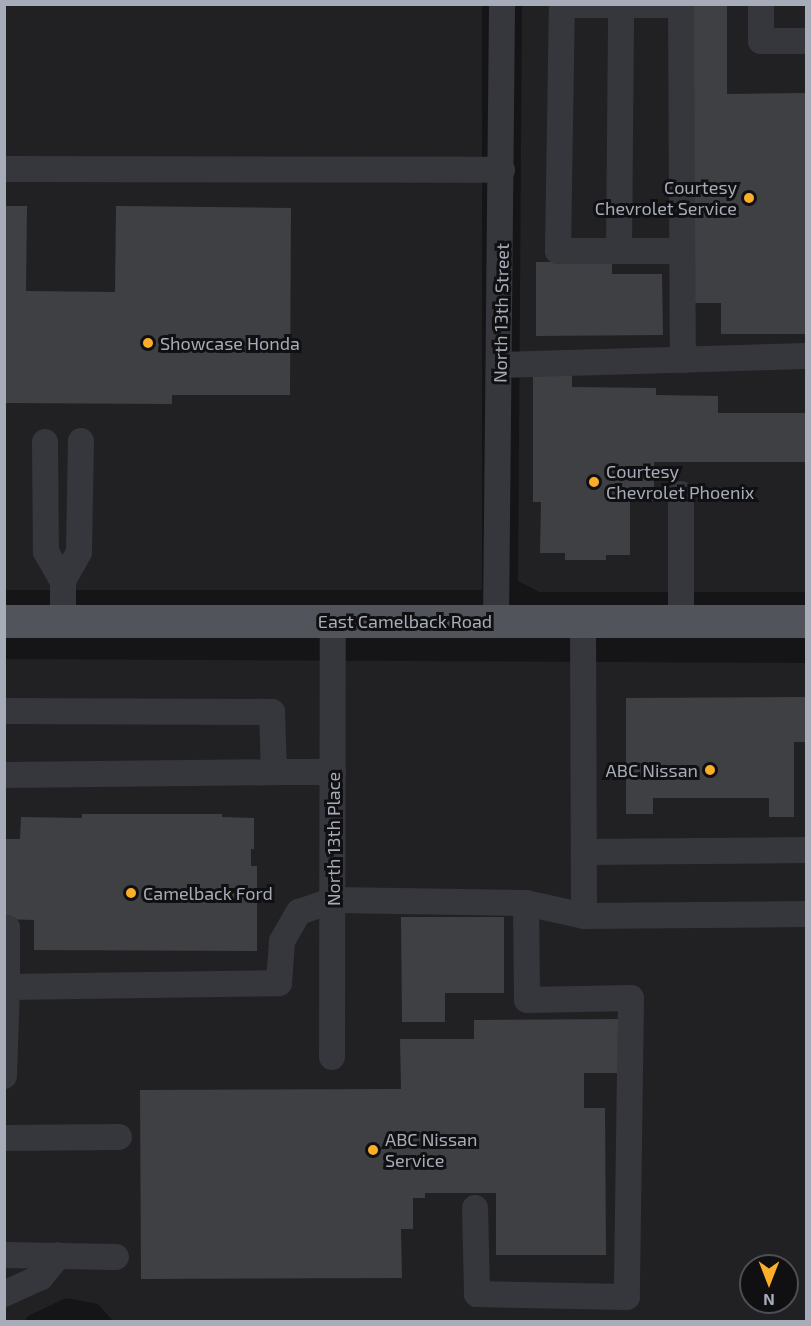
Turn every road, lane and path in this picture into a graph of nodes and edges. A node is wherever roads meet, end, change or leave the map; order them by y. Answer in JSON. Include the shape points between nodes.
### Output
{"nodes":[{"id":1,"x":502,"y":4,"type":"edge"},
{"id":2,"x":761,"y":4,"type":"edge"},
{"id":3,"x":621,"y":5,"type":"edge"},
{"id":4,"x":807,"y":41,"type":"edge"},
{"id":5,"x":4,"y":169,"type":"edge"},
{"id":6,"x":502,"y":170,"type":"junction"},
{"id":7,"x":620,"y":251,"type":"junction"},
{"id":8,"x":681,"y":251,"type":"junction"},
{"id":9,"x":807,"y":356,"type":"edge"},
{"id":10,"x":683,"y":360,"type":"junction"},
{"id":11,"x":500,"y":365,"type":"junction"},
{"id":12,"x":81,"y":441,"type":"dead end"},
{"id":13,"x":45,"y":442,"type":"dead end"},
{"id":14,"x":681,"y":494,"type":"dead end"},
{"id":15,"x":63,"y":581,"type":"junction"},
{"id":16,"x":4,"y":621,"type":"edge"},
{"id":17,"x":333,"y":621,"type":"junction"},
{"id":18,"x":496,"y":621,"type":"junction"},
{"id":19,"x":583,"y":621,"type":"junction"},
{"id":20,"x":681,"y":621,"type":"junction"},
{"id":21,"x":807,"y":621,"type":"edge"},
{"id":22,"x":63,"y":622,"type":"junction"},
{"id":23,"x":4,"y":711,"type":"edge"},
{"id":24,"x":274,"y":772,"type":"junction"},
{"id":25,"x":333,"y":772,"type":"junction"},
{"id":26,"x":4,"y":775,"type":"edge"},
{"id":27,"x":807,"y":850,"type":"edge"},
{"id":28,"x":585,"y":852,"type":"junction"},
{"id":29,"x":334,"y":900,"type":"junction"},
{"id":30,"x":526,"y":903,"type":"junction"},
{"id":31,"x":807,"y":914,"type":"edge"},
{"id":32,"x":584,"y":916,"type":"junction"},
{"id":33,"x":4,"y":928,"type":"edge"},
{"id":34,"x":6,"y":987,"type":"edge"},
{"id":35,"x":332,"y":1057,"type":"dead end"},
{"id":36,"x":4,"y":1076,"type":"edge"},
{"id":37,"x":118,"y":1137,"type":"dead end"},
{"id":38,"x":4,"y":1138,"type":"edge"},
{"id":39,"x":475,"y":1208,"type":"dead end"},
{"id":40,"x":4,"y":1255,"type":"edge"},
{"id":41,"x":59,"y":1256,"type":"junction"},
{"id":42,"x":116,"y":1257,"type":"dead end"},
{"id":43,"x":4,"y":1294,"type":"edge"}],
"edges":[{"from":1,"to":6,"type":"street","name":"North 13th Street"},
{"from":2,"to":4,"type":"street","via":[[761,41]]},
{"from":3,"to":7,"type":"street"},
{"from":3,"to":7,"type":"street","via":[[562,5],[558,251]]},
{"from":3,"to":8,"type":"street","via":[[681,5]]},
{"from":5,"to":6,"type":"street"},
{"from":6,"to":11,"type":"street","name":"North 13th Street"},
{"from":7,"to":8,"type":"street"},
{"from":8,"to":10,"type":"street"},
{"from":9,"to":10,"type":"street"},
{"from":10,"to":11,"type":"street"},
{"from":11,"to":18,"type":"street","name":"North 13th Street"},
{"from":12,"to":15,"type":"street","via":[[79,552]]},
{"from":13,"to":15,"type":"street","via":[[46,552]]},
{"from":14,"to":20,"type":"street"},
{"from":15,"to":22,"type":"street"},
{"from":16,"to":22,"type":"main road","name":"East Camelback Road"},
{"from":17,"to":18,"type":"main road","name":"East Camelback Road"},
{"from":17,"to":22,"type":"main road","name":"East Camelback Road"},
{"from":17,"to":25,"type":"street","name":"North 13th Place"},
{"from":18,"to":19,"type":"main road","name":"East Camelback Road"},
{"from":19,"to":20,"type":"main road","name":"East Camelback Road"},
{"from":19,"to":28,"type":"street"},
{"from":20,"to":21,"type":"main road","name":"East Camelback Road"},
{"from":23,"to":24,"type":"street","via":[[272,712]]},
{"from":24,"to":25,"type":"street"},
{"from":24,"to":26,"type":"street"},
{"from":25,"to":29,"type":"street","name":"North 13th Place"},
{"from":27,"to":28,"type":"street"},
{"from":28,"to":32,"type":"street"},
{"from":29,"to":30,"type":"street"},
{"from":29,"to":34,"type":"street","via":[[299,912],[282,941],[279,983]]},
{"from":29,"to":35,"type":"street","name":"North 13th Place"},
{"from":30,"to":32,"type":"street"},
{"from":30,"to":39,"type":"street","via":[[528,1000],[631,998],[627,1297],[477,1294]]},
{"from":31,"to":32,"type":"street"},
{"from":33,"to":34,"type":"street"},
{"from":34,"to":36,"type":"street"},
{"from":37,"to":38,"type":"street"},
{"from":40,"to":41,"type":"street"},
{"from":41,"to":42,"type":"street"},
{"from":41,"to":43,"type":"street","via":[[41,1277]]}]}
